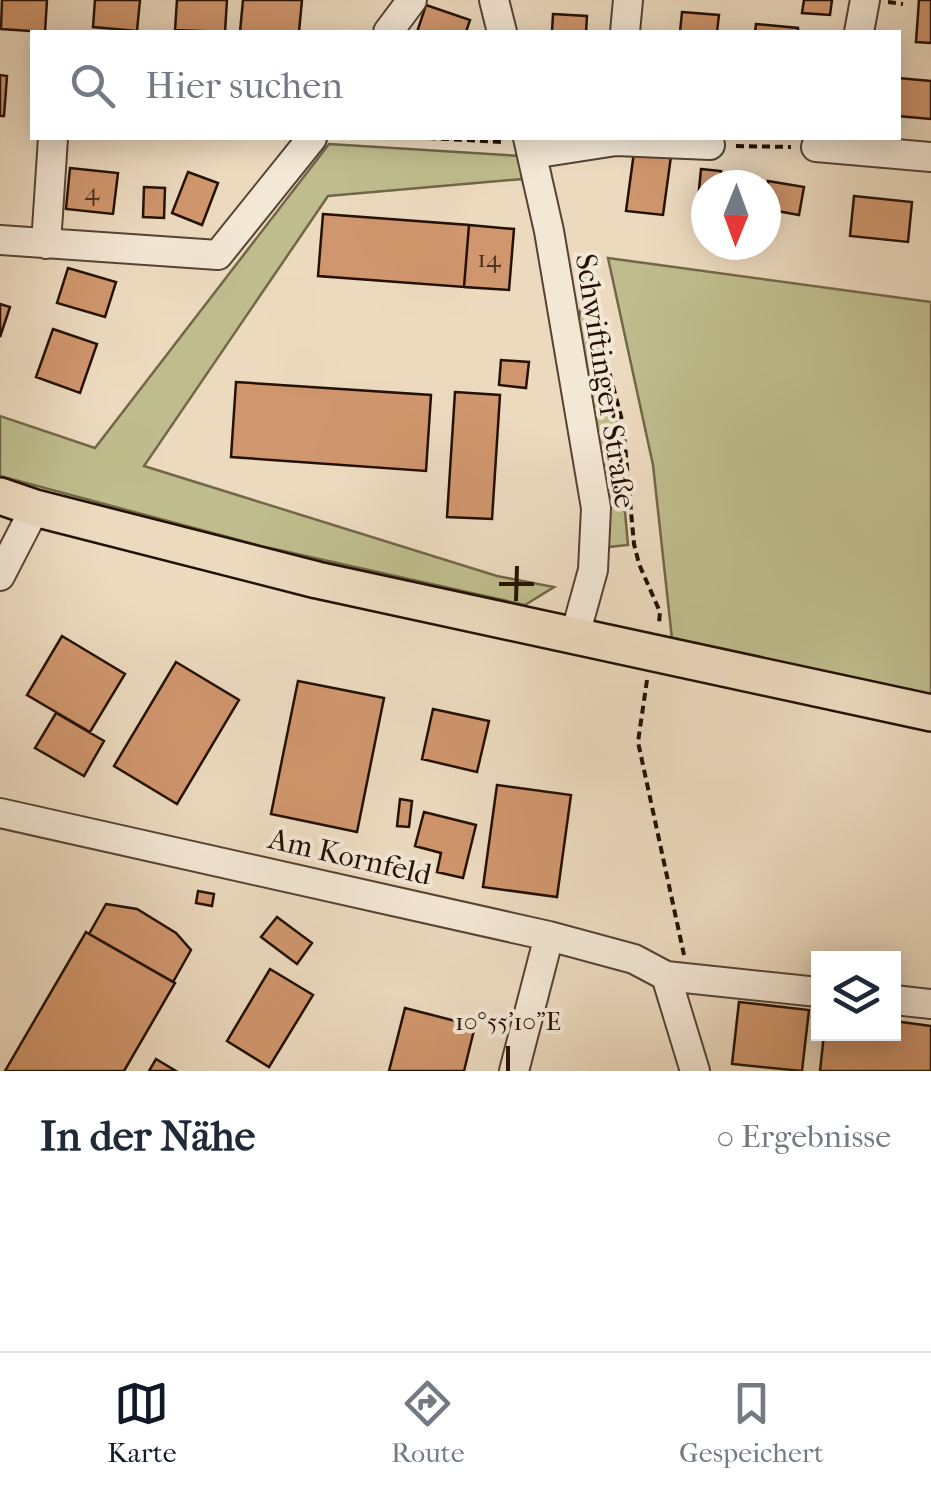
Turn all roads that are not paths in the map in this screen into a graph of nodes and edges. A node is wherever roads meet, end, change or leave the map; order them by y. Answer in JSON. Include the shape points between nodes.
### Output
{"nodes":[{"id":1,"x":412,"y":0,"type":"edge"},
{"id":2,"x":494,"y":0,"type":"edge"},
{"id":3,"x":628,"y":0,"type":"edge"},
{"id":4,"x":865,"y":0,"type":"edge"},
{"id":5,"x":390,"y":30,"type":"edge"},
{"id":6,"x":502,"y":30,"type":"edge"},
{"id":7,"x":625,"y":30,"type":"edge"},
{"id":8,"x":860,"y":30,"type":"edge"},
{"id":9,"x":52,"y":140,"type":"edge"},
{"id":10,"x":310,"y":140,"type":"edge"},
{"id":11,"x":602,"y":140,"type":"edge"},
{"id":12,"x":632,"y":140,"type":"edge"},
{"id":13,"x":529,"y":145,"type":"edge"},
{"id":14,"x":710,"y":145,"type":"road end"},
{"id":15,"x":832,"y":145,"type":"edge"},
{"id":16,"x":931,"y":156,"type":"edge"},
{"id":17,"x":0,"y":240,"type":"edge"},
{"id":18,"x":46,"y":244,"type":"junction"},
{"id":19,"x":0,"y":496,"type":"edge"},
{"id":20,"x":35,"y":508,"type":"junction"},
{"id":21,"x":0,"y":576,"type":"edge"},
{"id":22,"x":575,"y":635,"type":"junction"},
{"id":23,"x":931,"y":713,"type":"edge"},
{"id":24,"x":0,"y":812,"type":"edge"},
{"id":25,"x":549,"y":936,"type":"junction"},
{"id":26,"x":678,"y":977,"type":"junction"},
{"id":27,"x":811,"y":991,"type":"edge"},
{"id":28,"x":901,"y":1001,"type":"edge"},
{"id":29,"x":931,"y":1004,"type":"edge"},
{"id":30,"x":514,"y":1071,"type":"edge"},
{"id":31,"x":695,"y":1071,"type":"edge"}],
"edges":[{"from":1,"to":5,"type":"street"},
{"from":2,"to":6,"type":"street"},
{"from":3,"to":7,"type":"street"},
{"from":4,"to":8,"type":"street"},
{"from":9,"to":18,"type":"street"},
{"from":10,"to":18,"type":"street","via":[[218,254]]},
{"from":11,"to":13,"type":"street"},
{"from":12,"to":14,"type":"street"},
{"from":13,"to":22,"type":"street","name":"Schwiftinger Straße","via":[[596,508],[593,570]]},
{"from":15,"to":16,"type":"street"},
{"from":17,"to":18,"type":"street"},
{"from":19,"to":20,"type":"main road"},
{"from":20,"to":21,"type":"street"},
{"from":20,"to":22,"type":"main road","via":[[317,580]]},
{"from":22,"to":23,"type":"main road"},
{"from":24,"to":25,"type":"street","name":"Am Kornfeld"},
{"from":25,"to":26,"type":"street","name":"Am Kornfeld"},
{"from":25,"to":30,"type":"street"},
{"from":26,"to":27,"type":"street","name":"Am Kornfeld"},
{"from":26,"to":31,"type":"street"},
{"from":28,"to":29,"type":"street"}]}
